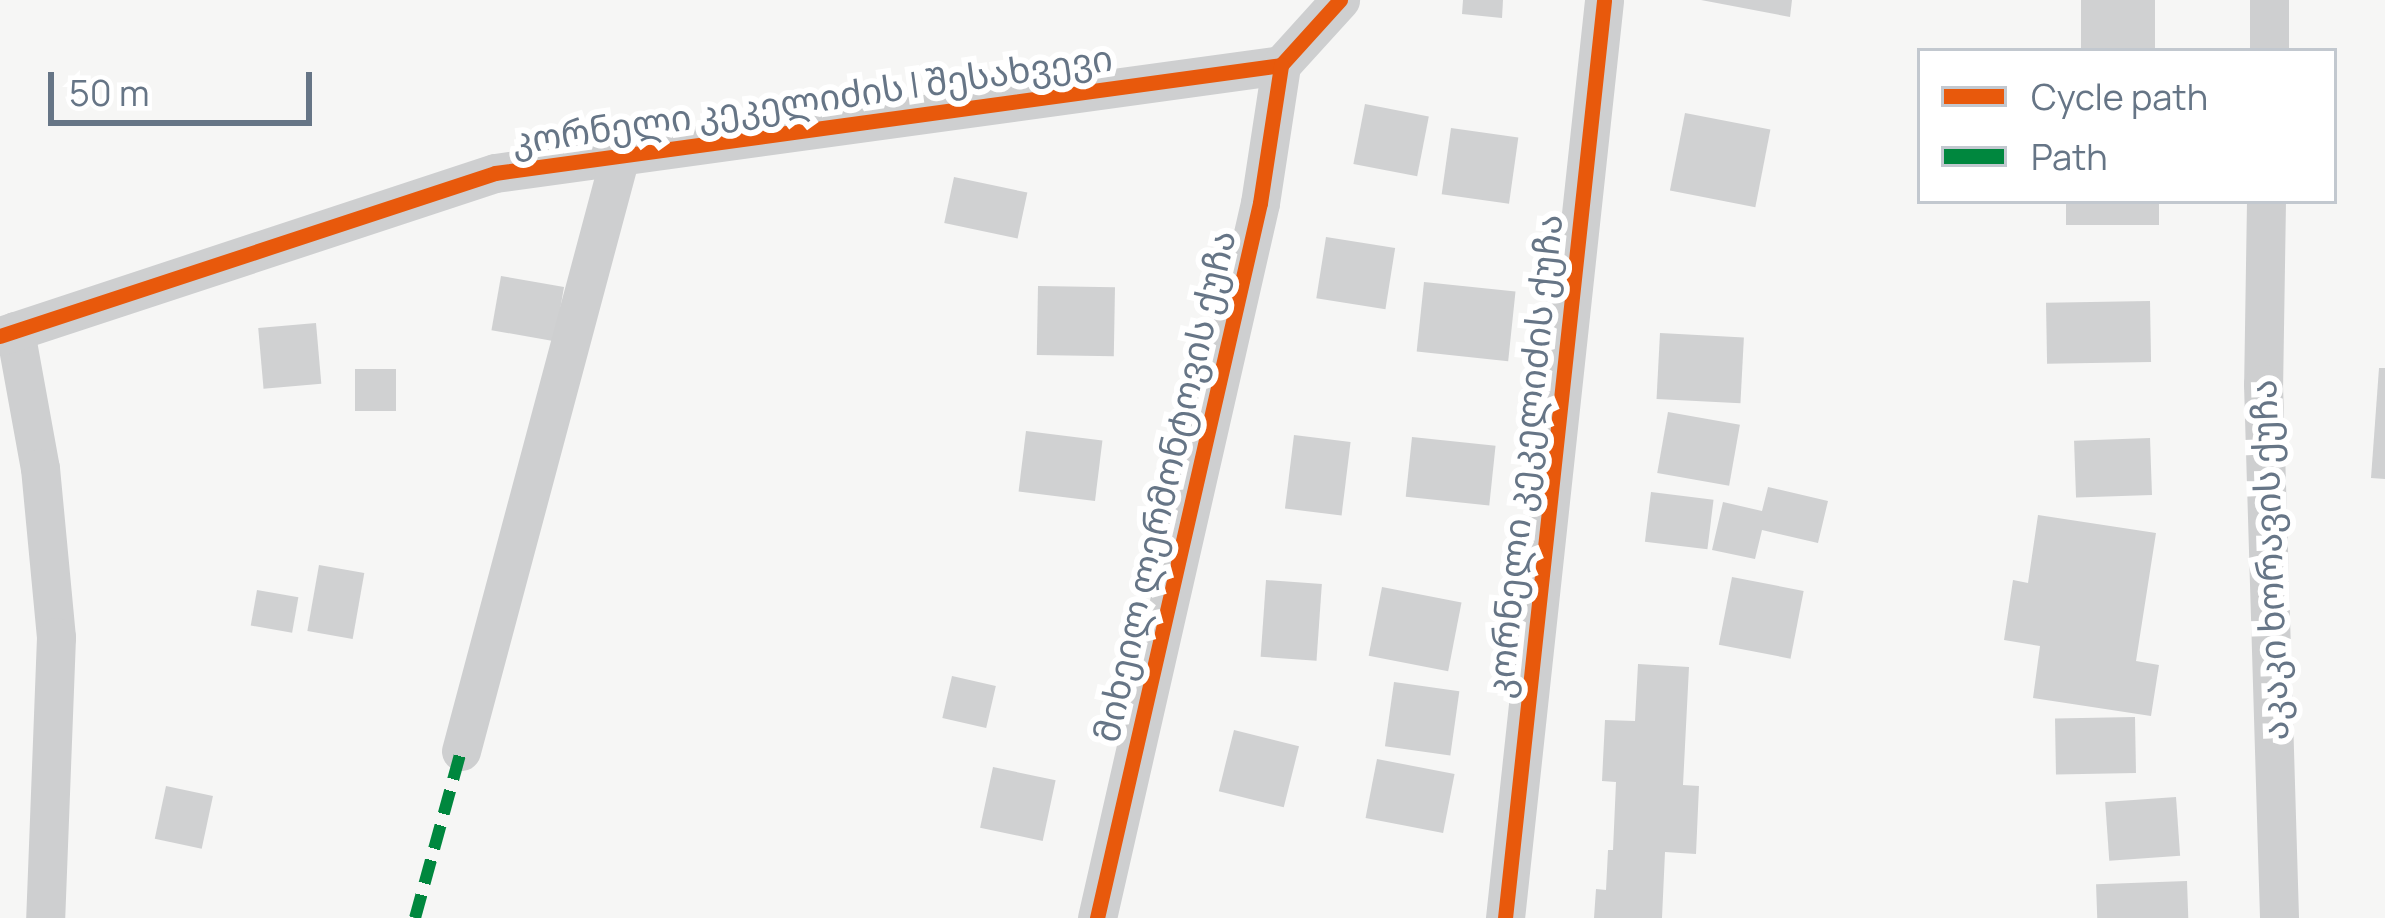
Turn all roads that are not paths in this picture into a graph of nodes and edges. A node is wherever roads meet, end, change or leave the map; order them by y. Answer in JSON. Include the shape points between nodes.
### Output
{"nodes":[{"id":1,"x":1340,"y":0,"type":"edge"},
{"id":2,"x":1604,"y":0,"type":"edge"},
{"id":3,"x":2270,"y":0,"type":"edge"},
{"id":4,"x":2269,"y":48,"type":"edge"},
{"id":5,"x":1281,"y":65,"type":"junction"},
{"id":6,"x":620,"y":156,"type":"junction"},
{"id":7,"x":2266,"y":204,"type":"edge"},
{"id":8,"x":8,"y":333,"type":"edge"},
{"id":9,"x":461,"y":751,"type":"dead end"},
{"id":10,"x":45,"y":918,"type":"edge"},
{"id":11,"x":1097,"y":918,"type":"edge"},
{"id":12,"x":1504,"y":918,"type":"edge"},
{"id":13,"x":2279,"y":918,"type":"edge"}],
"edges":[{"from":1,"to":5,"type":"street"},
{"from":2,"to":12,"type":"street","name":"კორნელი კეკელიძის ქუჩა"},
{"from":3,"to":4,"type":"street"},
{"from":5,"to":6,"type":"street","name":"კორნელი კეკელიძის I შესახვევი"},
{"from":5,"to":11,"type":"street","name":"მიხეილ ლერმონტოვის ქუჩა","via":[[1260,203]]},
{"from":6,"to":8,"type":"street","name":"კორნელი კეკელიძის I შესახვევი","via":[[495,173]]},
{"from":6,"to":9,"type":"street"},
{"from":7,"to":13,"type":"street","name":"აკაკი ხორავის ქუჩა","via":[[2263,384]]},
{"from":8,"to":10,"type":"street","via":[[40,467],[56,637]]}]}
